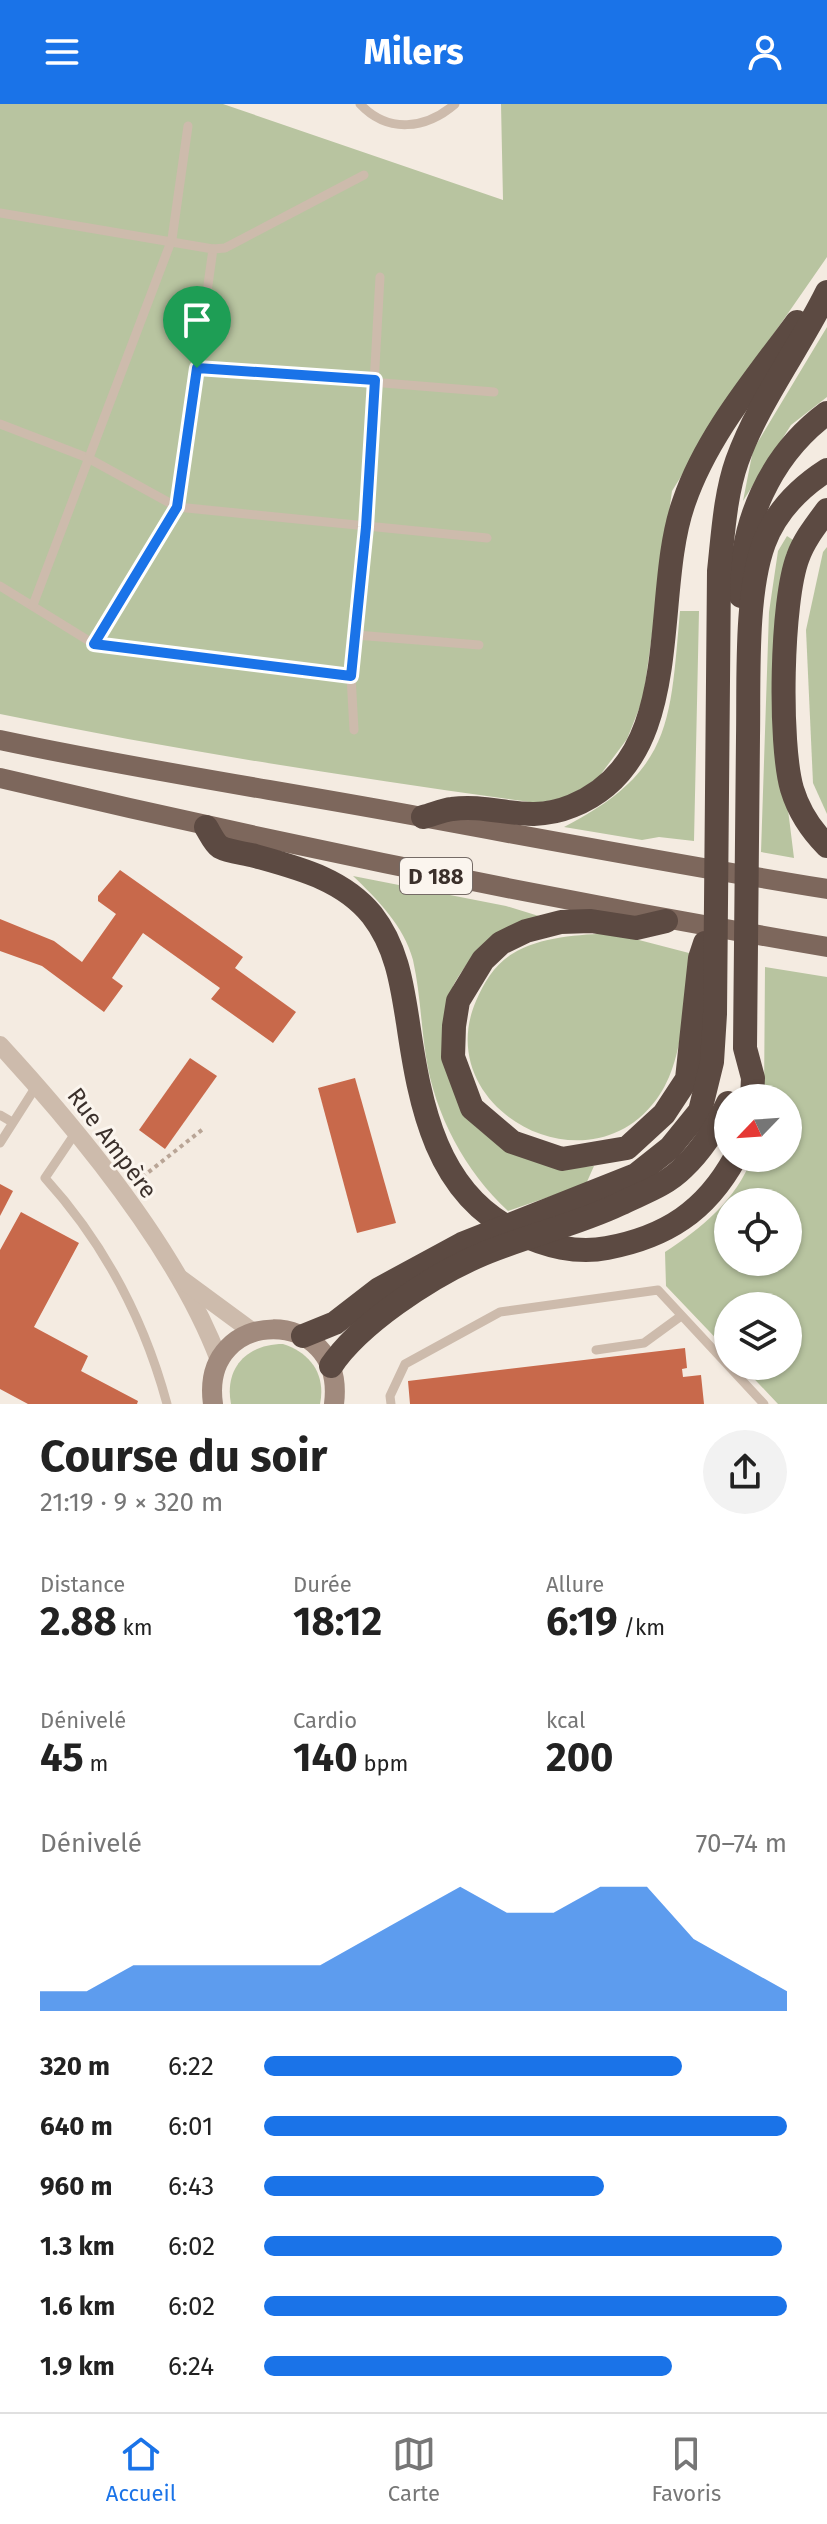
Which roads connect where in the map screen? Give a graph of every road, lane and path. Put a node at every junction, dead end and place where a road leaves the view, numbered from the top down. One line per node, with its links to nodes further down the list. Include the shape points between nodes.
1 (360, 104): 2 (lane, via 376,118 410,126 427,123)
2 (455, 104)
3 (188, 126): 6 (lane)
4 (364, 175): 7 (lane, via 225,248)
5 (0, 213): 6 (lane)
6 (172, 239): 7 (lane); 15 (lane)
7 (213, 249): 10 (lane)
8 (380, 277): 11 (lane)
9 (827, 292): 31 (highway, via 798,320 726,421 683,503 657,690 636,750 619,772 574,806 548,814 454,809); 35 (highway, via 749,431 735,465 723,528)
10 (197, 368): 11 (lane); 17 (lane)
11 (375, 380): 12 (lane); 19 (lane)
12 (494, 392)
13 (827, 413): 27 (highway, via 793,443 756,501 744,539 742,663)
14 (0, 424): 15 (lane)
15 (88, 458): 17 (lane); 22 (lane)
16 (827, 470): 27 (highway, via 783,507 764,543)
17 (177, 507): 19 (lane); 24 (lane)
18 (827, 510): 33 (highway, via 798,557 790,590 784,699 792,790 809,828)
19 (366, 527): 20 (lane); 23 (lane)
20 (487, 538)
21 (0, 586): 22 (lane)
22 (33, 605): 24 (lane)
23 (356, 635): 25 (lane); 26 (lane)
24 (94, 644): 26 (lane)
25 (479, 645)
26 (351, 676): 28 (lane)
27 (749, 681): 39 (highway)
28 (354, 730)
29 (0, 740): 31 (main road, D 188)
30 (0, 778): 32 (main road, D 188)
31 (423, 817): 34 (main road, D 188)
32 (206, 827): 36 (main road, D 188); 49 (highway, via 219,846 339,885 372,916 395,957 431,1134 462,1190 509,1229 536,1242 600,1250 660,1234 688,1218)
33 (827, 846)
34 (827, 889)
35 (714, 914): 36 (highway, via 700,958 687,1079 678,1098 644,1135 616,1151 562,1159 512,1142 472,1108 453,1057 454,1026 458,1001 483,960 501,943 561,922 636,928); 54 (highway, via 712,1062 700,1111 670,1148 636,1175 462,1244 379,1289 335,1323)
36 (666, 921): 37 (main road, D 188)
37 (827, 947)
38 (0, 1045): 42 (street, Rue Ampère)
39 (745, 1048): 40 (highway); 41 (highway)
40 (734, 1084)
41 (753, 1084)
42 (37, 1085): 44 (lane); 47 (street, Rue Ampère)
43 (0, 1115): 44 (lane)
44 (12, 1122): 48 (lane)
45 (714, 1125): 57 (highway, via 699,1150 664,1183 598,1214 476,1257 383,1315)
46 (203, 1129): 50 (path)
47 (76, 1132): 51 (street, Rue Ampère); 58 (lane, via 45,1178 115,1270 151,1346)
48 (0, 1143)
49 (725, 1172)
50 (136, 1182)
51 (179, 1277): 53 (street, Rue Ampère); 56 (street, Rue Ampère)
52 (681, 1316): 55 (lane, via 644,1343); 61 (lane, via 658,1290 500,1312 405,1364); 62 (lane)
53 (253, 1332): 54 (street, via 278,1328); 56 (street, via 233,1343)
54 (303, 1336): 57 (street)
55 (596, 1350)
56 (219, 1360): 59 (street, via 211,1388)
57 (331, 1366): 60 (street)
58 (167, 1404)
59 (213, 1404)
60 (334, 1404)
61 (391, 1404)
62 (764, 1404)

